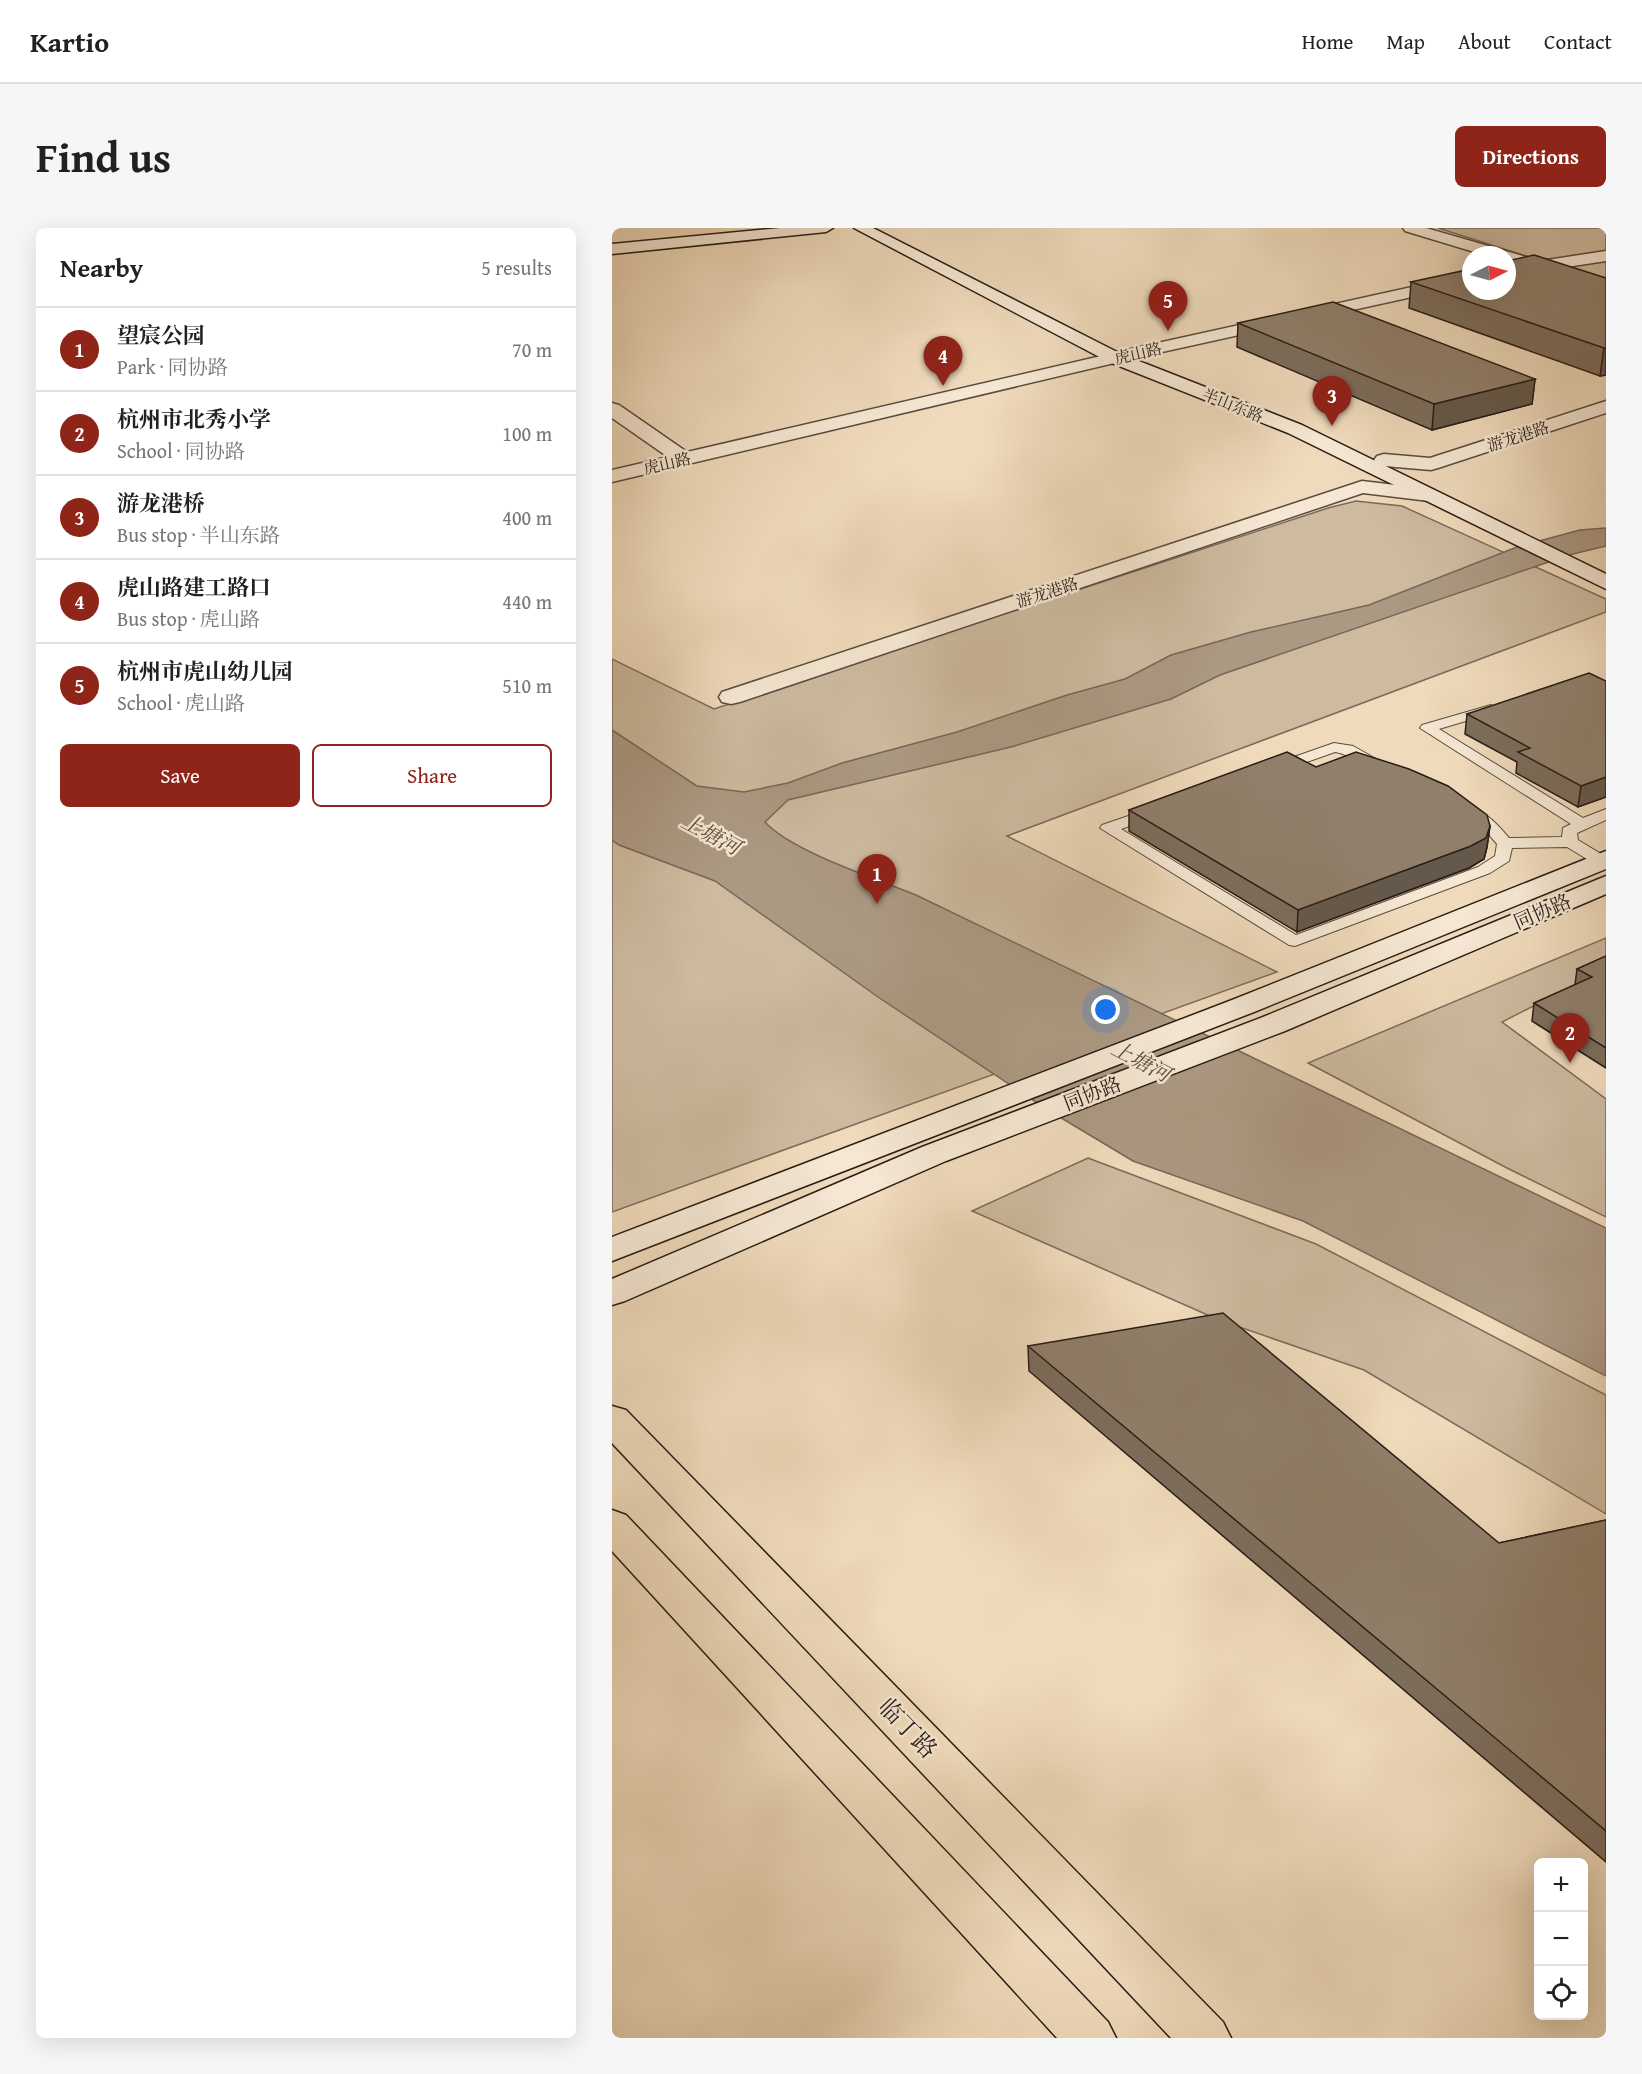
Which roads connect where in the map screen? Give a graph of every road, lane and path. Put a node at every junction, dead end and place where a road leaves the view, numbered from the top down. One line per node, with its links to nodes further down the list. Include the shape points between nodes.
1 (738, 228): 6 (main road)
2 (826, 228): 8 (main road)
3 (861, 228): 18 (main road, 半山东路)
4 (886, 228): 15 (main road)
5 (1410, 228): 7 (main road)
6 (612, 241)
7 (1470, 246)
8 (612, 249)
9 (1606, 256): 11 (main road)
10 (1516, 260): 11 (main road)
11 (1534, 265): 12 (main road); 14 (main road)
12 (1516, 269)
13 (1462, 281): 17 (main road, 虎山路)
14 (1606, 285)
15 (1093, 327)
16 (1113, 337): 17 (main road, 半山东路)
17 (1143, 351): 18 (main road, 虎山路); 22 (main road, 半山东路)
18 (1115, 358): 21 (main road, 虎山路); 22 (main road, 半山东路)
19 (1606, 407): 24 (main road, 游龙港路)
20 (612, 409): 21 (main road)
21 (684, 459): 23 (main road, 虎山路)
22 (1377, 463): 24 (main road, 游龙港路); 24 (main road, 半山东路); 25 (main road)
23 (612, 476)
24 (1429, 480): 25 (main road, 游龙港路); 26 (main road, 半山东路)
25 (1362, 487): 27 (main road, 游龙港路)
26 (1603, 576)
27 (731, 697)
28 (1507, 704): 34 (lane, via 1427,728)
29 (1389, 770): 30 (lane, via 1348,749 1334,747)
30 (1259, 774)
31 (1450, 800): 36 (lane, via 1490,826)
32 (1173, 805): 36 (lane, via 1108,828 1294,941 1484,870 1503,858)
33 (1606, 814): 34 (lane)
34 (1583, 825): 35 (lane, via 1569,831)
35 (1570, 842): 36 (lane); 37 (lane)
36 (1505, 843)
37 (1604, 868): 38 (main road, 同协路, via 1243,1006); 38 (main road, 同协路, via 1274,1024)
38 (924, 1144): 39 (main road, 同协路); 40 (main road, 同协路)
39 (612, 1250)
40 (612, 1293)
41 (612, 1419): 44 (main road, 临丁路)
42 (612, 1525): 43 (main road)
43 (1090, 2038)
44 (1205, 2038)

